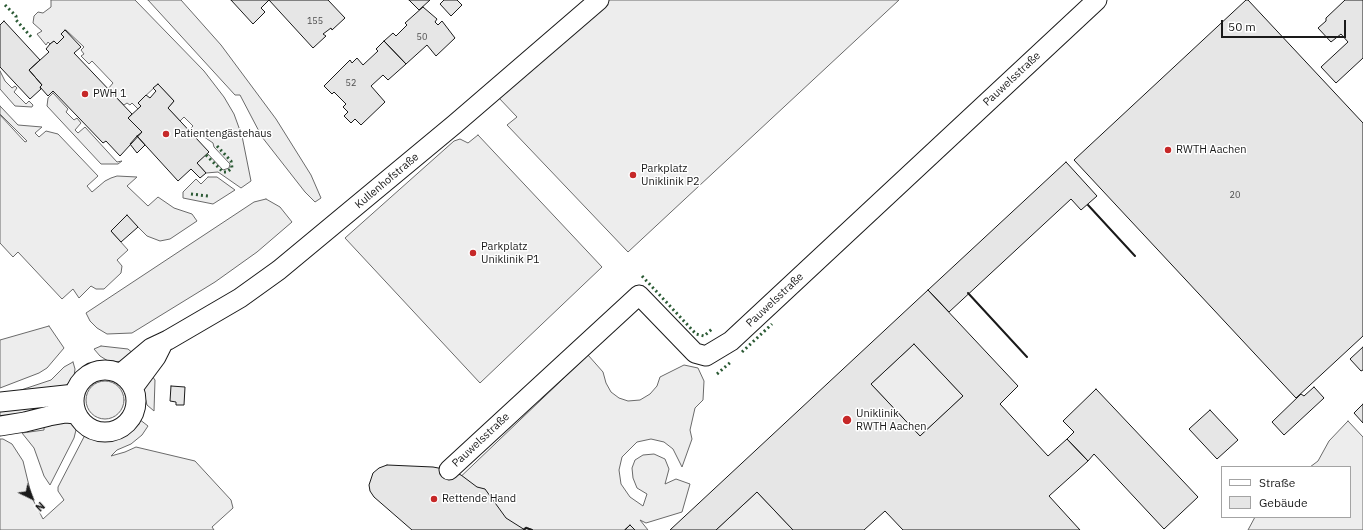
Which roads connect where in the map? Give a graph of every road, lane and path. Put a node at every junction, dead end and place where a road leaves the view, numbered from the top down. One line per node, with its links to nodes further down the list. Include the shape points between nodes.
1 (599, 0): 3 (street, Kullenhofstraße, via 460,120 284,266 240,298)
2 (1097, 0): 10 (street, Pauwelsstraße, via 731,341 706,356 695,353 639,294)
3 (162, 344): 4 (street, Kullenhofstraße, via 151,348); 5 (street, Kullenhofstraße)
4 (120, 374): 5 (street); 6 (street, via 110,370 93,373 79,384)
5 (133, 388): 8 (street, via 136,402 134,412 121,428 111,432 90,429)
6 (75, 394): 7 (street); 8 (street)
7 (0, 402)
8 (76, 414): 9 (street, via 66,413)
9 (0, 426)
10 (449, 470)

